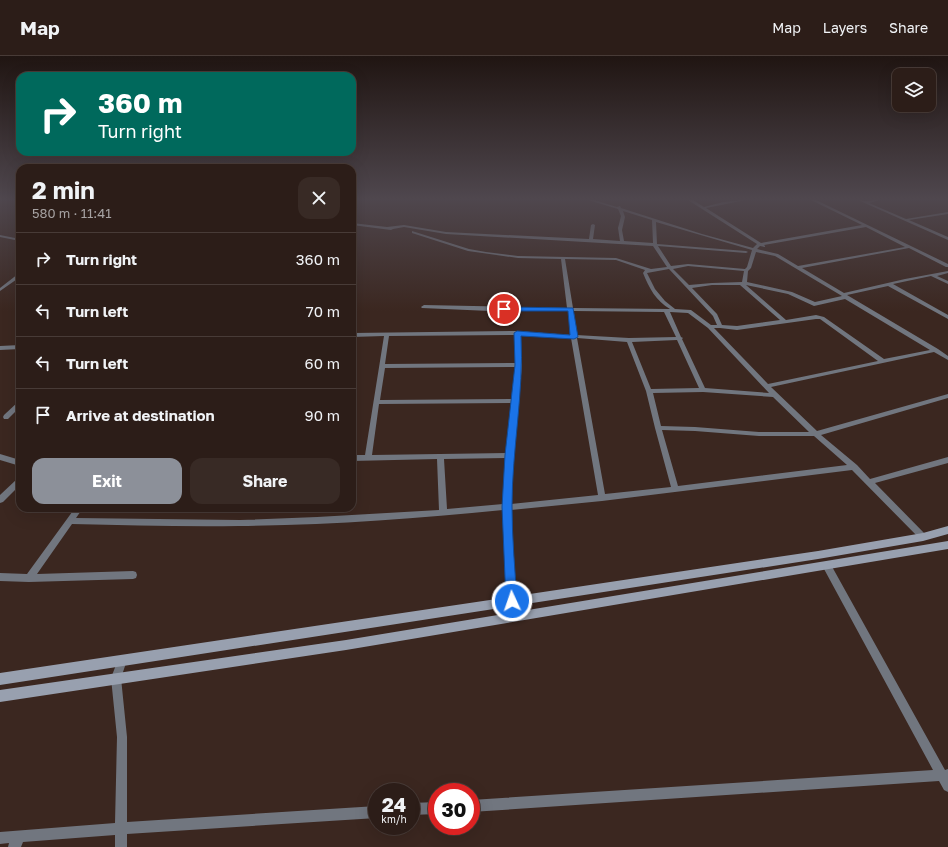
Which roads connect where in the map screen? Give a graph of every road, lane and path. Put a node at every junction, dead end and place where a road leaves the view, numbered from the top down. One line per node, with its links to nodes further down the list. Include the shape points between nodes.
1 (5, 237): 11 (street)
2 (430, 237): 19 (street, via 480,252 518,257)
3 (517, 237): 12 (street)
4 (592, 237): 12 (street)
5 (621, 237): 13 (street)
6 (655, 237): 15 (street)
7 (709, 237): 17 (street)
8 (749, 237): 14 (street)
9 (802, 237): 14 (street)
10 (888, 237): 16 (street)
11 (16, 239)
12 (591, 241): 13 (street)
13 (622, 242): 15 (street)
14 (760, 244): 17 (street); 18 (street)
15 (655, 245): 17 (street); 21 (street)
16 (909, 247): 20 (street); 22 (street)
17 (754, 251): 18 (street); 24 (street)
18 (776, 255): 22 (street)
19 (563, 258): 23 (street, via 616,260); 36 (street)
20 (948, 266)
21 (669, 267): 23 (street); 24 (street, via 700,265); 31 (street)
22 (797, 268): 33 (street)
23 (650, 270): 34 (street, via 645,273)
24 (746, 270): 29 (street)
25 (948, 272): 26 (street)
26 (932, 275): 28 (street); 30 (street)
27 (16, 278): 32 (street)
28 (948, 283)
29 (743, 284): 31 (street); 33 (street, via 790,292 814,304); 40 (street)
30 (889, 284): 33 (street); 39 (street)
31 (688, 287): 41 (street, via 715,315)
32 (0, 290)
33 (844, 296): 51 (street)
34 (662, 304): 37 (street); 38 (street)
35 (424, 307): 36 (street)
36 (571, 309): 37 (street); 46 (street)
37 (664, 310): 38 (street); 47 (street)
38 (674, 310): 42 (street, via 689,311)
39 (948, 317)
40 (784, 321): 41 (street, via 737,328); 53 (street, via 816,317 826,319)
41 (720, 326): 42 (street)
42 (710, 327): 56 (street)
43 (517, 333): 44 (street); 46 (street); 54 (street)
44 (387, 334): 45 (street); 55 (street)
45 (356, 335)
46 (574, 337): 48 (street); 78 (street)
47 (680, 338): 48 (street); 57 (street)
48 (629, 340): 58 (street)
49 (16, 347): 50 (street)
50 (0, 348)
51 (936, 350): 52 (street); 53 (street)
52 (948, 358)
53 (882, 362): 56 (street)
54 (519, 365): 55 (street); 61 (street)
55 (382, 366): 62 (street)
56 (768, 386): 59 (street)
57 (703, 390): 58 (street); 59 (street)
58 (649, 391): 65 (street)
59 (776, 395): 66 (street)
60 (948, 396): 66 (street)
61 (515, 401): 62 (street); 67 (street)
62 (376, 402): 69 (street)
63 (16, 406): 64 (street)
64 (6, 417)
65 (658, 428): 66 (street, via 759,434); 77 (street)
66 (816, 434): 74 (street)
67 (510, 455): 68 (street); 80 (street)
68 (440, 456): 69 (street); 82 (street)
69 (368, 457): 71 (street)
70 (0, 458): 73 (street)
71 (356, 458)
72 (948, 460): 75 (street)
73 (16, 462)
74 (854, 467): 75 (street); 77 (street)
75 (869, 482): 85 (street)
76 (16, 485): 79 (street)
77 (675, 488): 78 (street)
78 (602, 498): 80 (street)
79 (0, 500)
80 (507, 507): 82 (street); 93 (street)
81 (76, 512): 83 (street)
82 (443, 512): 83 (street, via 239,523)
83 (70, 521): 92 (street)
84 (948, 530): 85 (main road)
85 (923, 537): 87 (main road)
86 (948, 544): 88 (main road)
87 (835, 552): 88 (main road); 93 (main road)
88 (845, 563): 89 (main road)
89 (827, 566): 95 (main road, via 346,645); 98 (street)
90 (133, 575): 92 (street)
91 (0, 577): 92 (street)
92 (29, 578)
93 (512, 601): 94 (main road)
94 (122, 660): 95 (street); 96 (main road)
95 (116, 678): 97 (main road); 102 (street, via 122,737)
96 (0, 679)
97 (0, 696)
98 (945, 776): 99 (street); 100 (street)
99 (948, 786)
100 (480, 805)
101 (368, 813): 102 (street)
102 (122, 828): 104 (street); 105 (street)
103 (0, 838): 104 (street)
104 (17, 842)
105 (121, 847)

